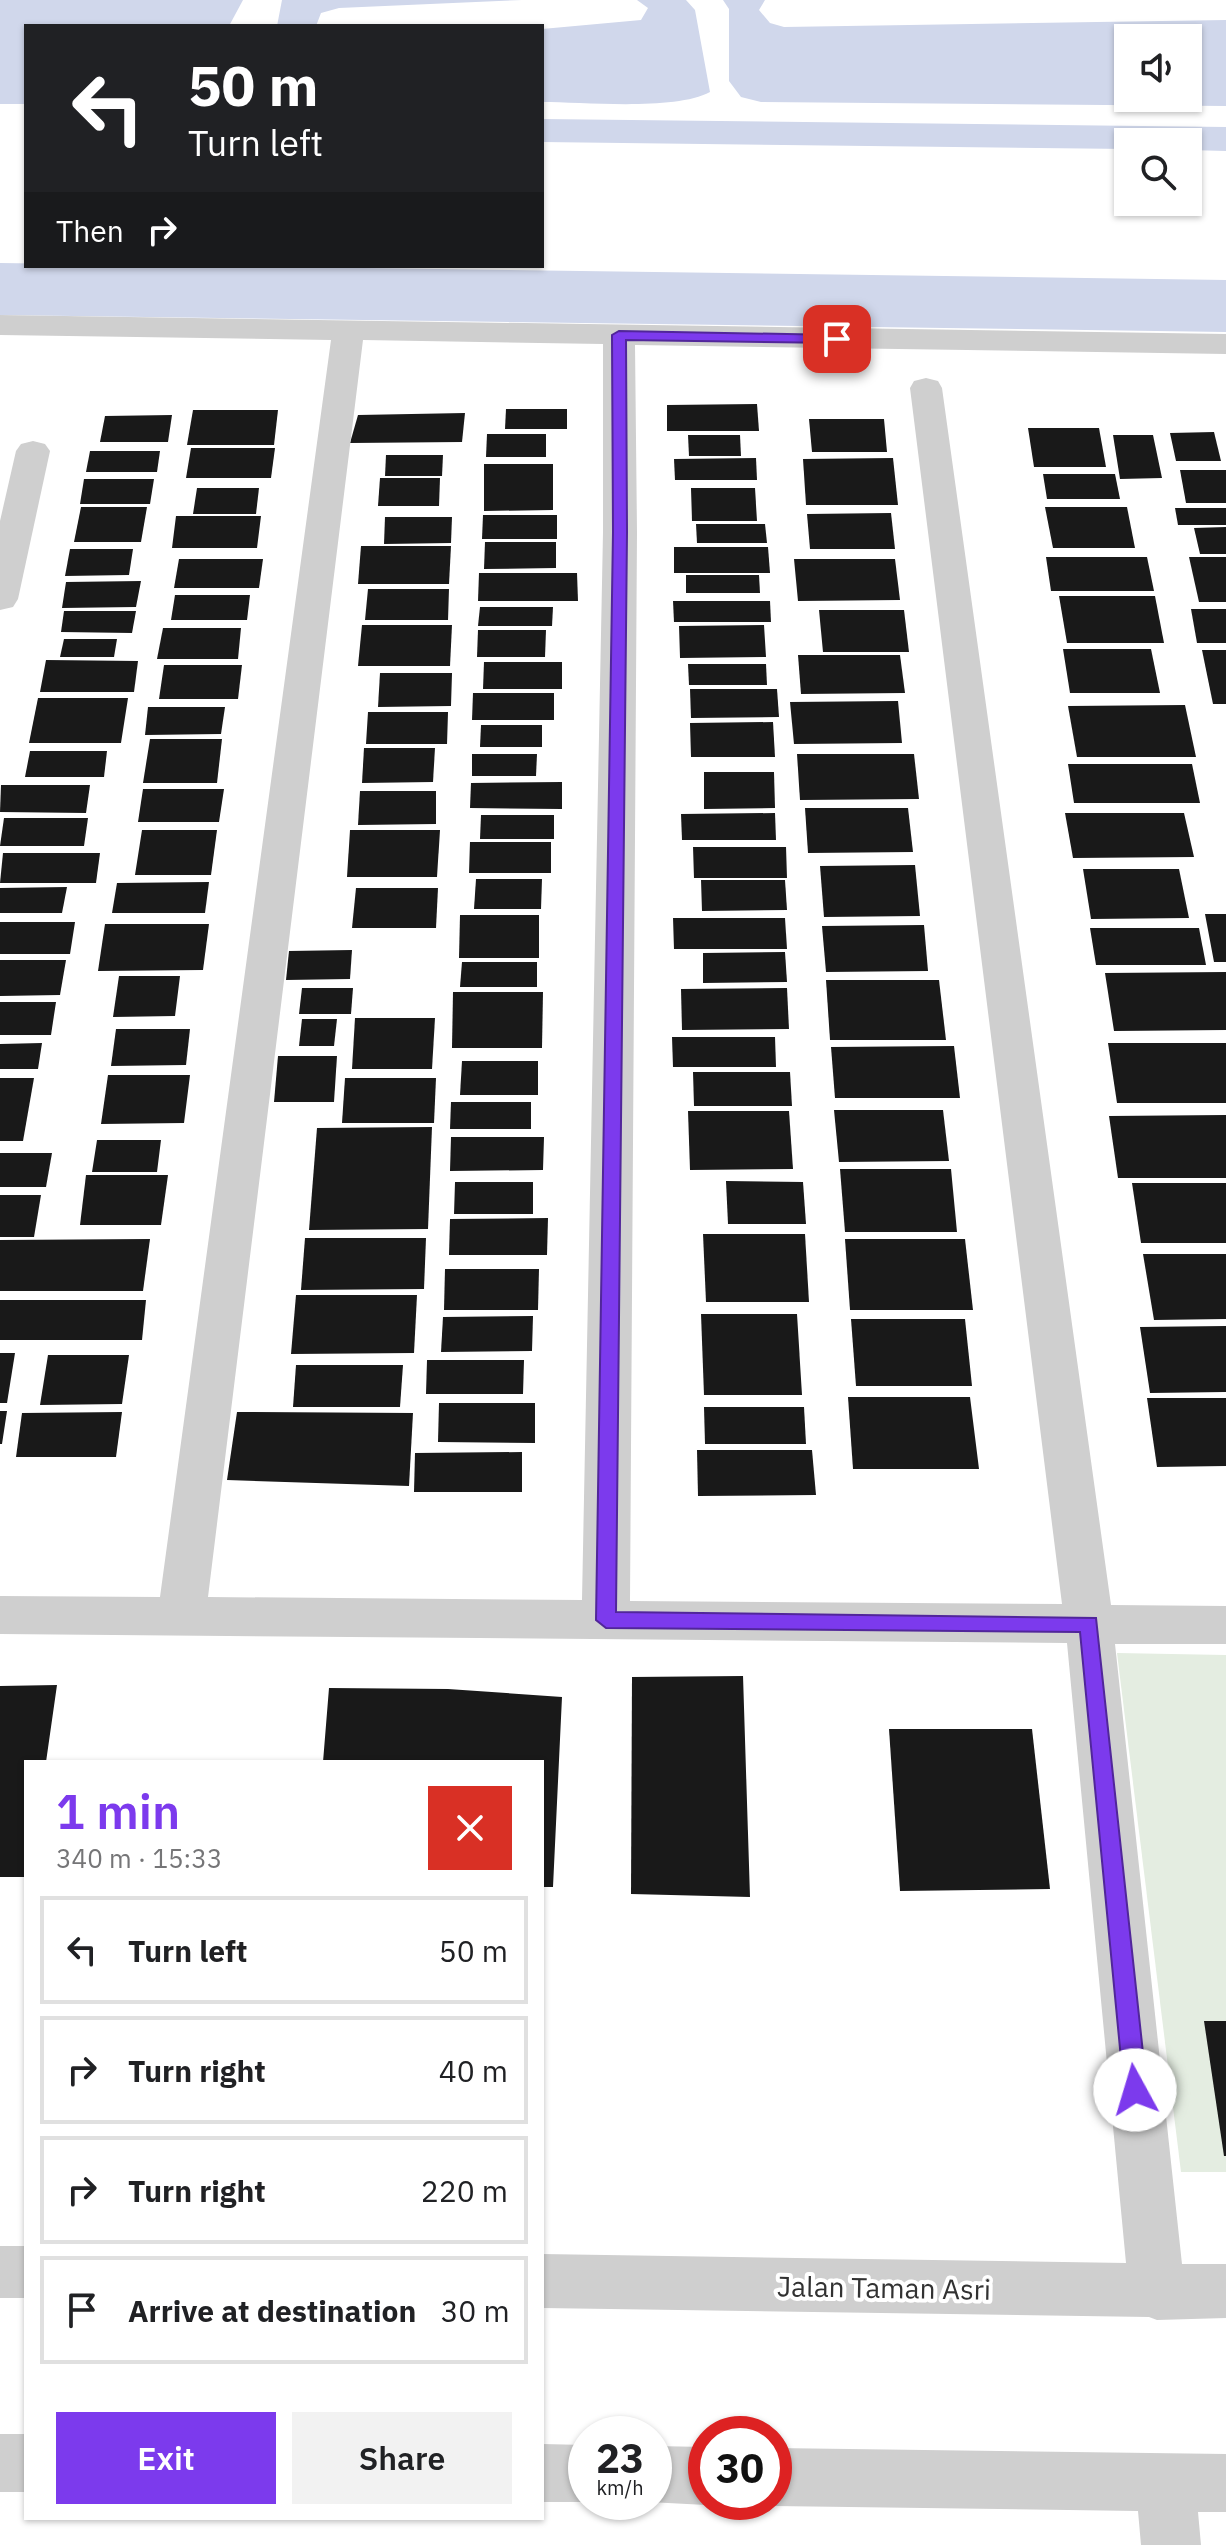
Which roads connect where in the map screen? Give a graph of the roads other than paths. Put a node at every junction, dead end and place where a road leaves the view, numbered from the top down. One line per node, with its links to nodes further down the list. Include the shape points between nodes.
1 (0, 325): 2 (street)
2 (348, 331): 3 (street); 9 (street)
3 (619, 335): 4 (street); 10 (street)
4 (1226, 344)
5 (926, 388): 11 (street)
6 (33, 451): 7 (street)
7 (0, 599)
8 (0, 1615): 9 (street)
9 (182, 1616): 10 (street)
10 (606, 1620): 11 (street)
11 (1089, 1624): 12 (street); 17 (street)
12 (1226, 1625)
13 (0, 2272): 14 (street)
14 (24, 2272)
15 (544, 2281): 17 (street, Jalan Taman Asri)
16 (1226, 2291): 17 (street, Jalan Taman Asri)
17 (1157, 2293)
18 (0, 2463): 19 (street)
19 (24, 2463)
20 (544, 2473): 21 (street)
21 (568, 2474)
22 (792, 2477): 24 (street)
23 (1226, 2483): 24 (street)
24 (1166, 2484): 25 (street)
25 (1171, 2545)

